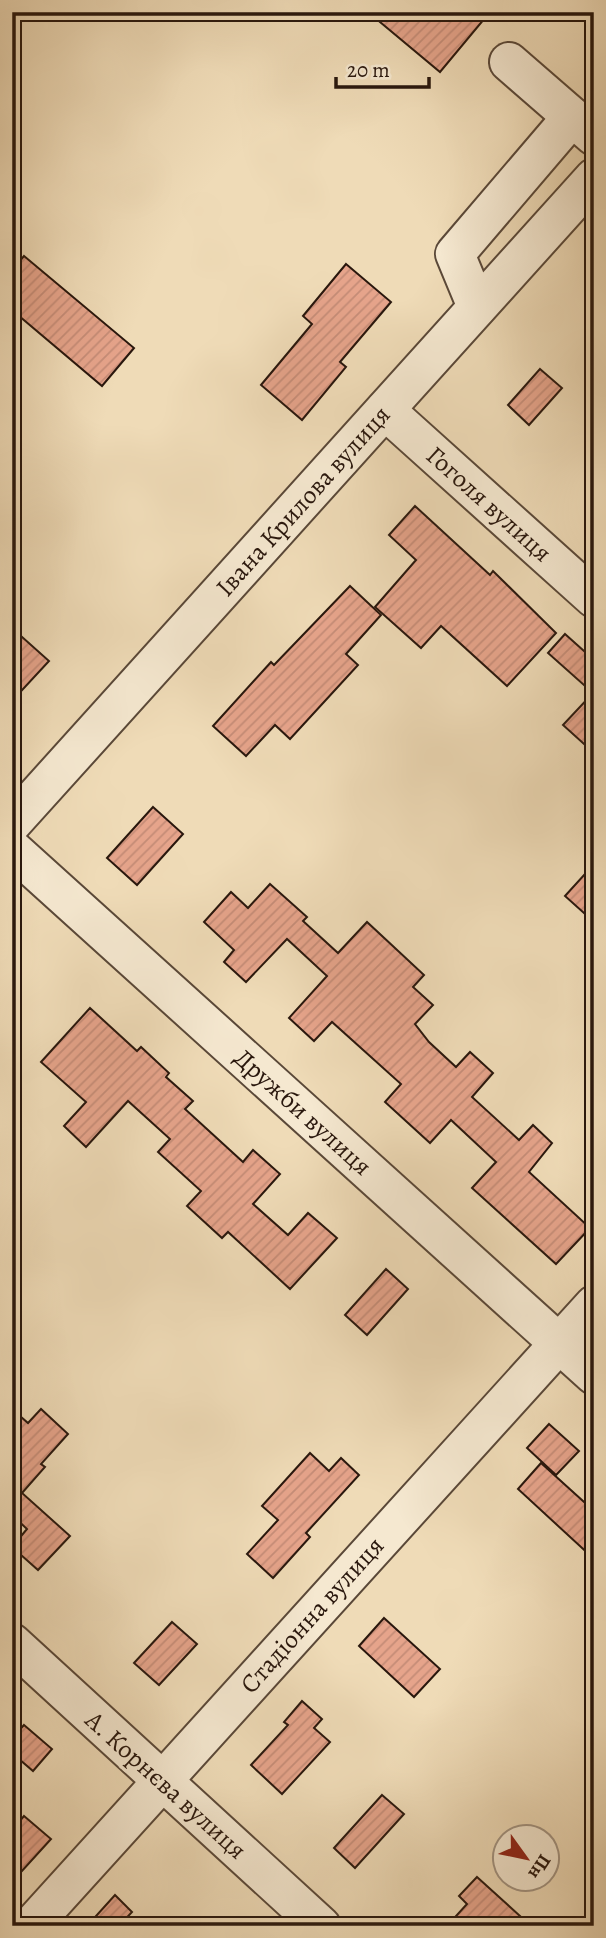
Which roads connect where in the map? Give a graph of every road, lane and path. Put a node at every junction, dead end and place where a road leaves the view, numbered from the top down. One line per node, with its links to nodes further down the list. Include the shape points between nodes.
1 (509, 62): 2 (street)
2 (583, 126): 4 (street, via 455,254)
3 (594, 178): 4 (street, Івана Крилова вулиця)
4 (477, 307): 5 (street, Івана Крилова вулиця)
5 (385, 410): 6 (street, Гоголя вулиця); 7 (street, Івана Крилова вулиця)
6 (594, 598)
7 (12, 823)
8 (12, 849): 10 (street, Дружби вулиця)
9 (594, 1305): 10 (street, Стадіонна вулиця)
10 (559, 1343): 11 (street, Дружби вулиця); 13 (street, Стадіонна вулиця)
11 (594, 1375)
12 (12, 1643): 13 (street, А. Корнєва вулиця)
13 (160, 1781): 14 (street, Стадіонна вулиця); 15 (street, А. Корнєва вулиця)
14 (31, 1926)
15 (321, 1926)

